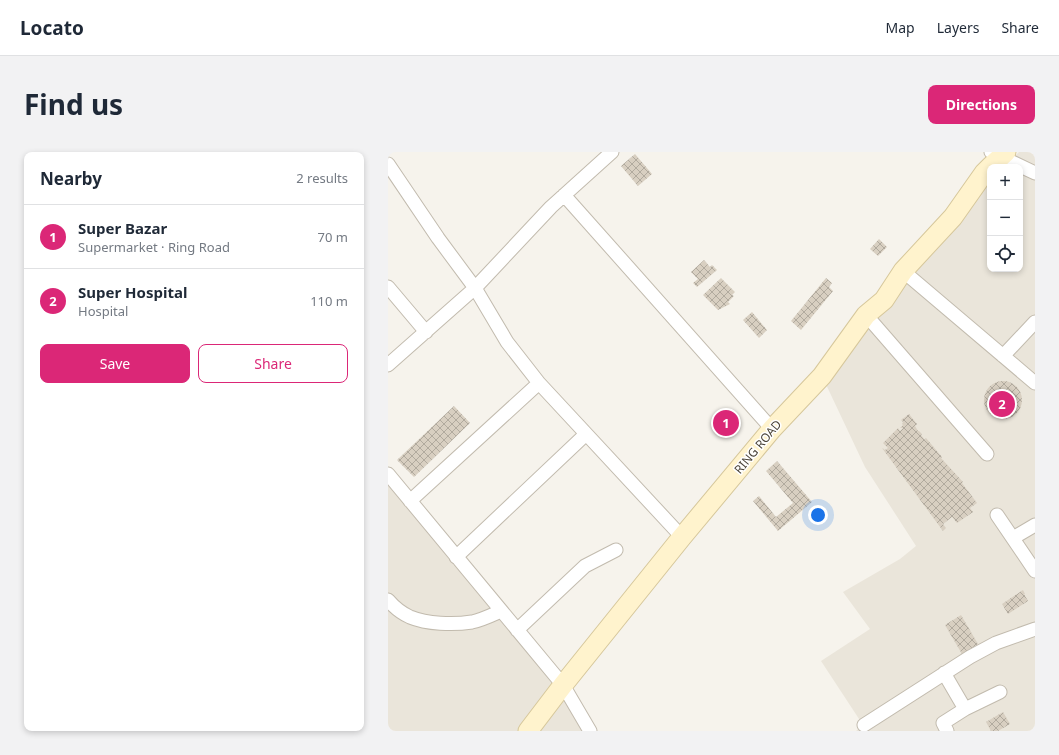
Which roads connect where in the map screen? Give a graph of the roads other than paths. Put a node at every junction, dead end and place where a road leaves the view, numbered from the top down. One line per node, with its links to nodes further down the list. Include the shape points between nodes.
1 (612, 152): 5 (street)
2 (996, 159): 4 (street); 6 (main road, RING ROAD, via 953,217)
3 (388, 164): 8 (street)
4 (1035, 173)
5 (564, 195): 8 (street); 16 (street)
6 (903, 272): 9 (main road, RING ROAD, via 884,300); 12 (street)
7 (388, 286): 11 (street)
8 (475, 288): 11 (street); 14 (street, via 507,342)
9 (866, 316): 16 (main road, RING ROAD, via 822,376); 18 (street)
10 (1035, 322): 12 (street)
11 (426, 332): 13 (street)
12 (1003, 356): 15 (street)
13 (388, 365)
14 (539, 383): 17 (street); 20 (street)
15 (1035, 383)
16 (772, 430): 23 (main road, RING ROAD)
17 (586, 434): 23 (street); 26 (street)
18 (987, 454)
19 (388, 474): 20 (street)
20 (410, 501): 26 (street)
21 (997, 515): 24 (street)
22 (1035, 525): 24 (street)
23 (682, 537): 33 (main road, RING ROAD)
24 (1013, 538): 27 (street)
25 (616, 550): 31 (street, via 585,566)
26 (456, 557): 29 (street)
27 (1035, 571)
28 (388, 600): 29 (street, via 410,617 442,623 472,622)
29 (501, 611): 31 (street)
30 (1035, 629): 32 (street, via 996,643)
31 (517, 630): 33 (street)
32 (944, 673): 35 (street); 36 (street)
33 (563, 685): 37 (main road, RING ROAD); 38 (street)
34 (1000, 692): 35 (street)
35 (965, 710): 39 (street, via 943,723)
36 (864, 725)
37 (528, 731)
38 (590, 731)
39 (947, 731)

